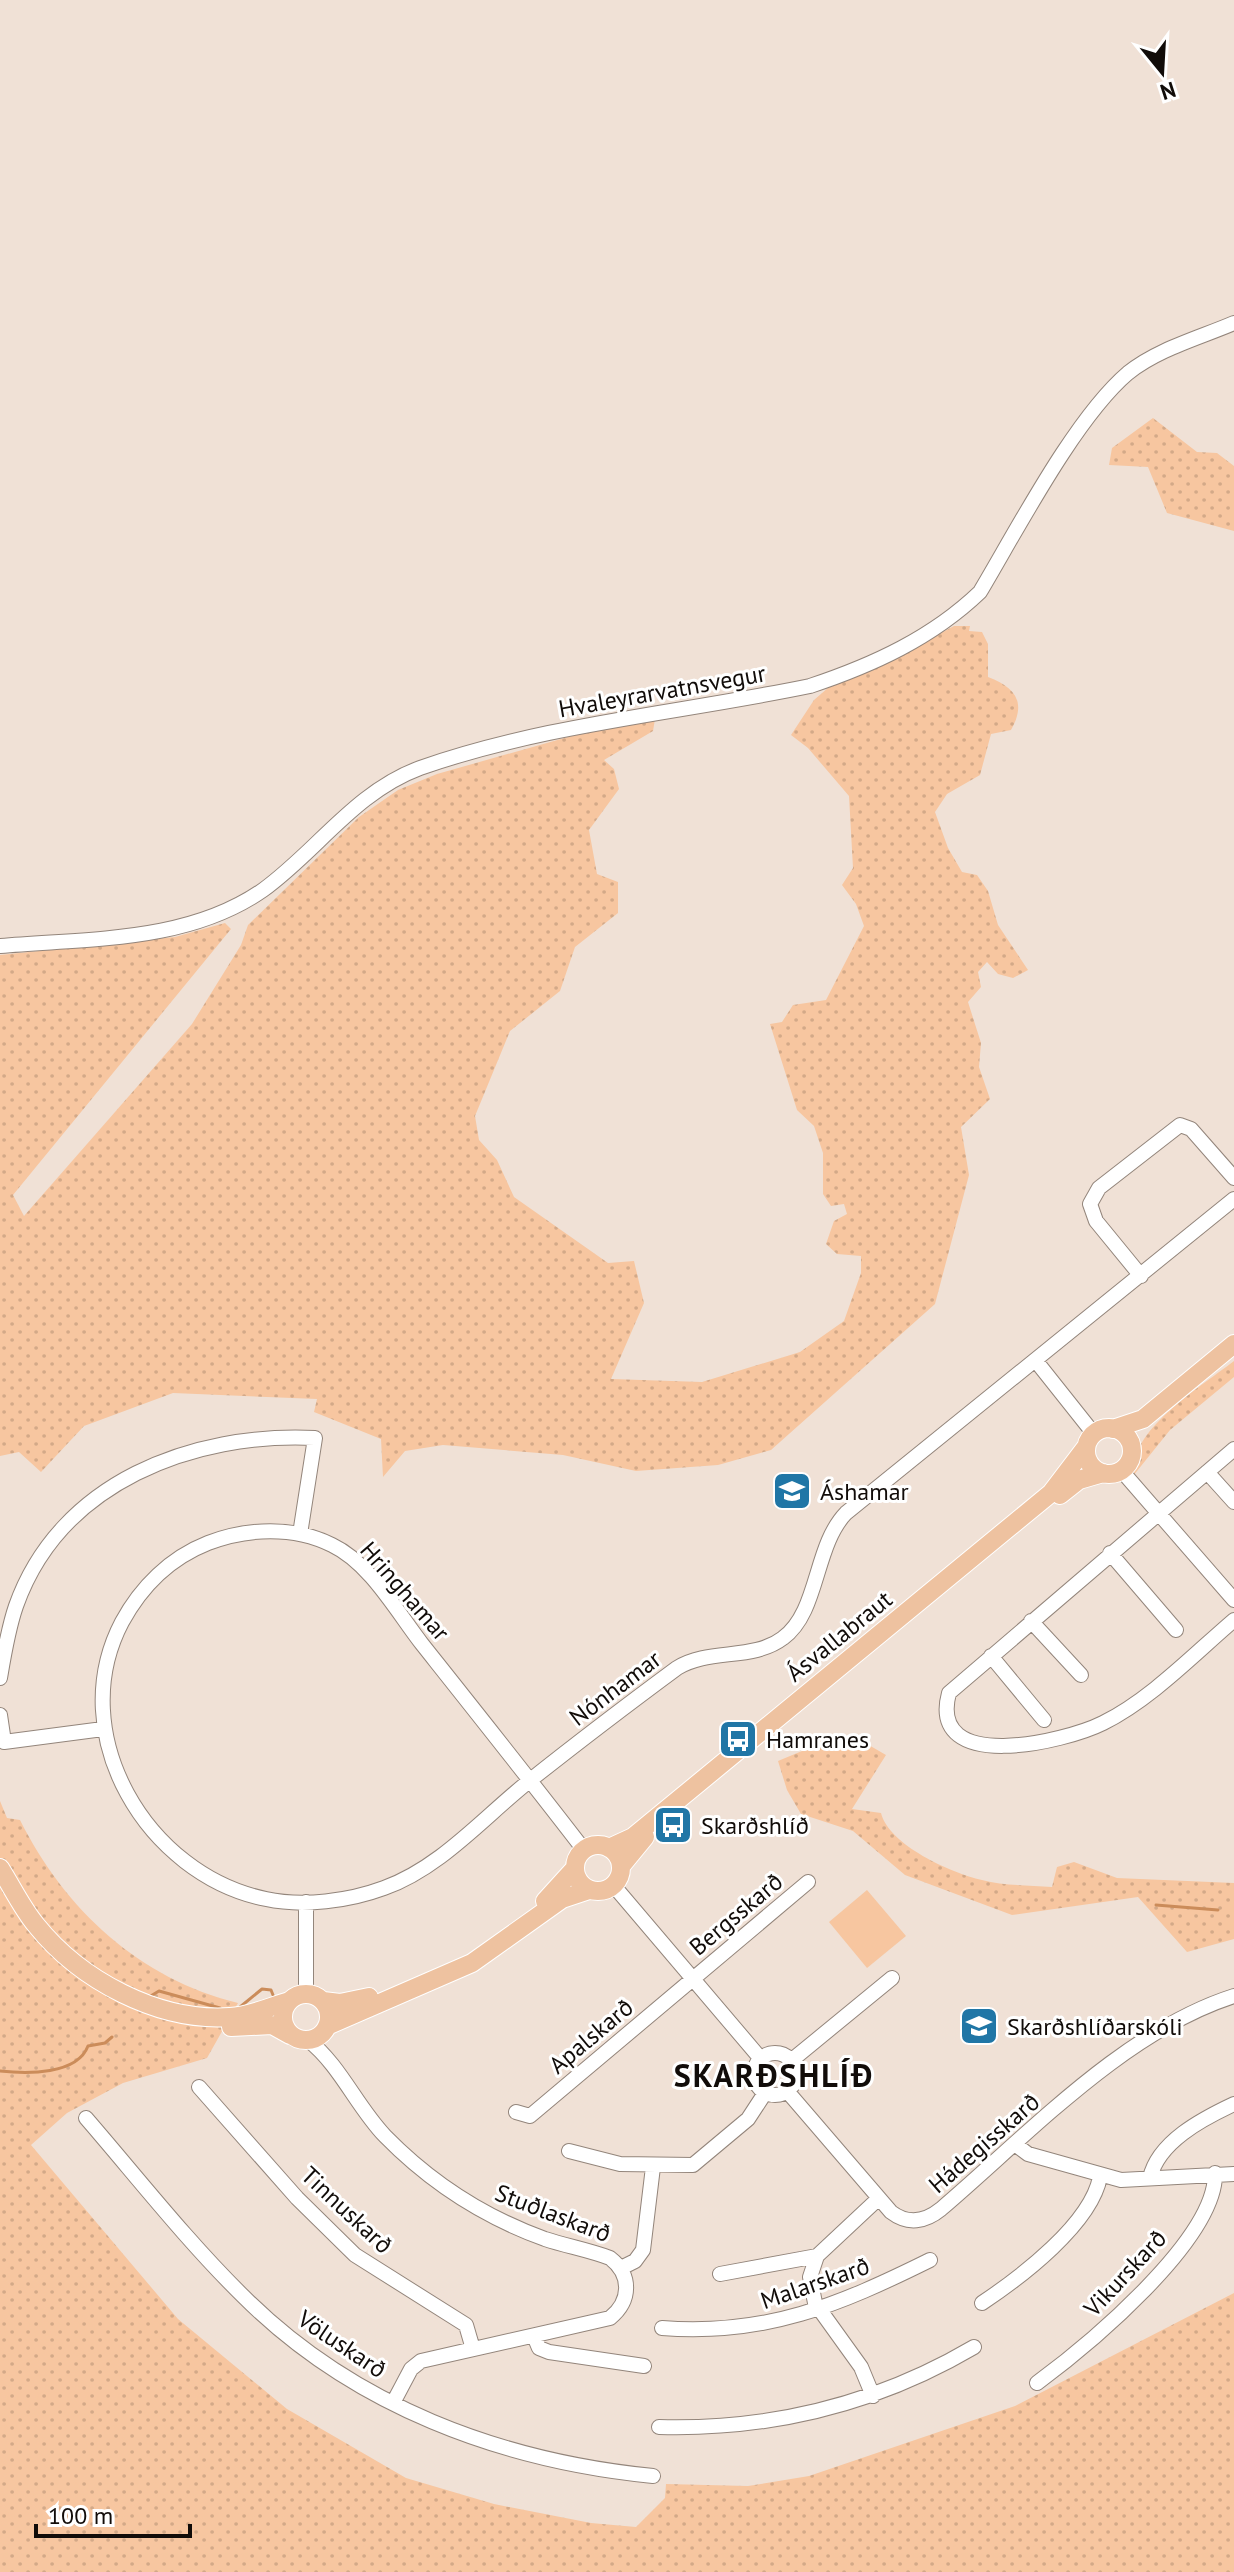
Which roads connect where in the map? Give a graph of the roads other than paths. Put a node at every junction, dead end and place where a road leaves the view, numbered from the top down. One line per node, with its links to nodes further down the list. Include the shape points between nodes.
1 (1234, 323): 2 (street, Hvaleyrarvatnsvegur, via 1163,352 1120,381 1082,429 980,592 917,640 810,686 564,729 417,769 355,806 266,888 194,924)
2 (0, 946)
3 (1234, 1178): 5 (street, via 1191,1129 1180,1125 1099,1188 1090,1204 1096,1221)
4 (1234, 1199): 5 (street)
5 (1141, 1276): 8 (street)
6 (1234, 1344): 9 (main road, via 1143,1419)
7 (1234, 1356): 12 (main road, via 1158,1418)
8 (1036, 1361): 10 (street); 29 (street, Nónhamar, via 846,1513 832,1529 796,1627 774,1644 682,1665)
9 (1113, 1429): 10 (main road); 12 (main road, via 1127,1438)
10 (1090, 1440): 13 (main road, via 1088,1461); 30 (main road, Ásvallabraut, via 1051,1493 633,1837)
11 (1234, 1449): 14 (street)
12 (1131, 1450): 13 (main road, via 1129,1461)
13 (1112, 1471): 16 (street); 32 (main road, Ásvallabraut, via 1072,1485 660,1823)
14 (1207, 1472): 15 (street); 16 (street)
15 (1234, 1502)
16 (1158, 1512): 18 (street); 19 (street)
17 (300, 1534): 25 (street, via 315,1438 275,1436 209,1444 137,1472 73,1518 31,1574 16,1606); 28 (street, Hringhamar, via 227,1536 191,1550 156,1575 131,1605 110,1645); 29 (street, Hringhamar, via 339,1549 372,1580)
18 (1110, 1553): 21 (street); 22 (street)
19 (1234, 1600)
20 (1234, 1620): 23 (street, via 1093,1727 1053,1738 989,1746 967,1743 949,1724 949,1693)
21 (1031, 1621): 23 (street); 24 (street)
22 (1176, 1630)
23 (991, 1656): 27 (street)
24 (1081, 1675)
25 (0, 1678)
26 (0, 1715): 28 (street, via 4,1742)
27 (1044, 1720)
28 (103, 1729): 39 (street, Hringhamar, via 127,1792 172,1852 240,1892)
29 (530, 1780): 31 (street, Hringhamar); 39 (street, Hringhamar, via 416,1874 359,1895)
30 (609, 1848): 31 (main road, via 596,1845); 32 (main road)
31 (584, 1850): 34 (main road)
32 (622, 1865): 36 (main road)
33 (0, 1868): 43 (main road, via 49,1940 91,1975 137,1999 205,2017 231,2017)
34 (575, 1868): 38 (main road); 43 (main road, via 533,1912 446,1967 360,2000)
35 (808, 1882): 41 (street, Bergsskarð)
36 (614, 1886): 38 (main road, via 602,1892); 41 (street)
37 (0, 1889): 44 (main road, via 43,1949 101,1993 135,2009 211,2027 272,2025)
38 (589, 1890): 44 (main road, via 562,1899 472,1963)
39 (306, 1902): 43 (street)
40 (892, 1978): 46 (street)
41 (692, 1979): 45 (street); 51 (street, Apalskarð, via 530,2116)
42 (1234, 1996): 53 (street, Hádegisskarð, via 1140,2041)
43 (306, 1999): 44 (main road, via 329,2013); 44 (main road, via 283,2021)
44 (312, 2033): 63 (street, Stuðlaskarð, via 346,2088 385,2135 455,2195 521,2230 610,2258)
45 (761, 2059): 46 (street, via 780,2053); 49 (street, via 754,2077)
46 (792, 2060): 48 (street, via 796,2077)
47 (199, 2087): 70 (street, Tinnuskarð, via 327,2229 389,2278 462,2321)
48 (787, 2091): 49 (street); 60 (street, Hádegisskarð)
49 (765, 2093): 55 (street, via 748,2119 703,2161)
50 (1234, 2104): 59 (street, via 1165,2150 1154,2161)
51 (516, 2112)
52 (86, 2118): 74 (street, Völuskarð, via 244,2297 312,2354)
53 (1016, 2145): 58 (street, via 1028,2154); 60 (street, Hádegisskarð, via 928,2218 903,2219)
54 (569, 2151): 55 (street)
55 (653, 2167): 63 (street, via 643,2250)
56 (1215, 2173): 57 (street); 59 (street); 72 (street, Vikurskarð, via 1207,2209 1169,2261 1104,2330)
57 (1234, 2174)
58 (1100, 2177): 59 (street); 65 (street, via 1092,2204 1059,2240)
59 (1150, 2178)
60 (879, 2198): 61 (street)
61 (817, 2256): 64 (street); 66 (street, via 810,2284)
62 (930, 2260): 66 (street, Malarskarð)
63 (621, 2268): 68 (street, Stuðlaskarð, via 627,2290 615,2314 598,2323)
64 (720, 2274)
65 (982, 2303)
66 (819, 2310): 67 (street, Malarskarð, via 732,2329); 73 (street, via 861,2367)
67 (662, 2328)
68 (534, 2336): 70 (street, Stuðlaskarð); 71 (street, via 539,2348 549,2352)
69 (974, 2347): 73 (street)
70 (473, 2349): 74 (street, Stuðlaskarð, via 421,2361)
71 (644, 2366)
72 (1037, 2383)
73 (873, 2396): 75 (street, via 769,2421)
74 (393, 2403): 76 (street, Völuskarð, via 519,2453)
75 (659, 2427)
76 (653, 2476)

